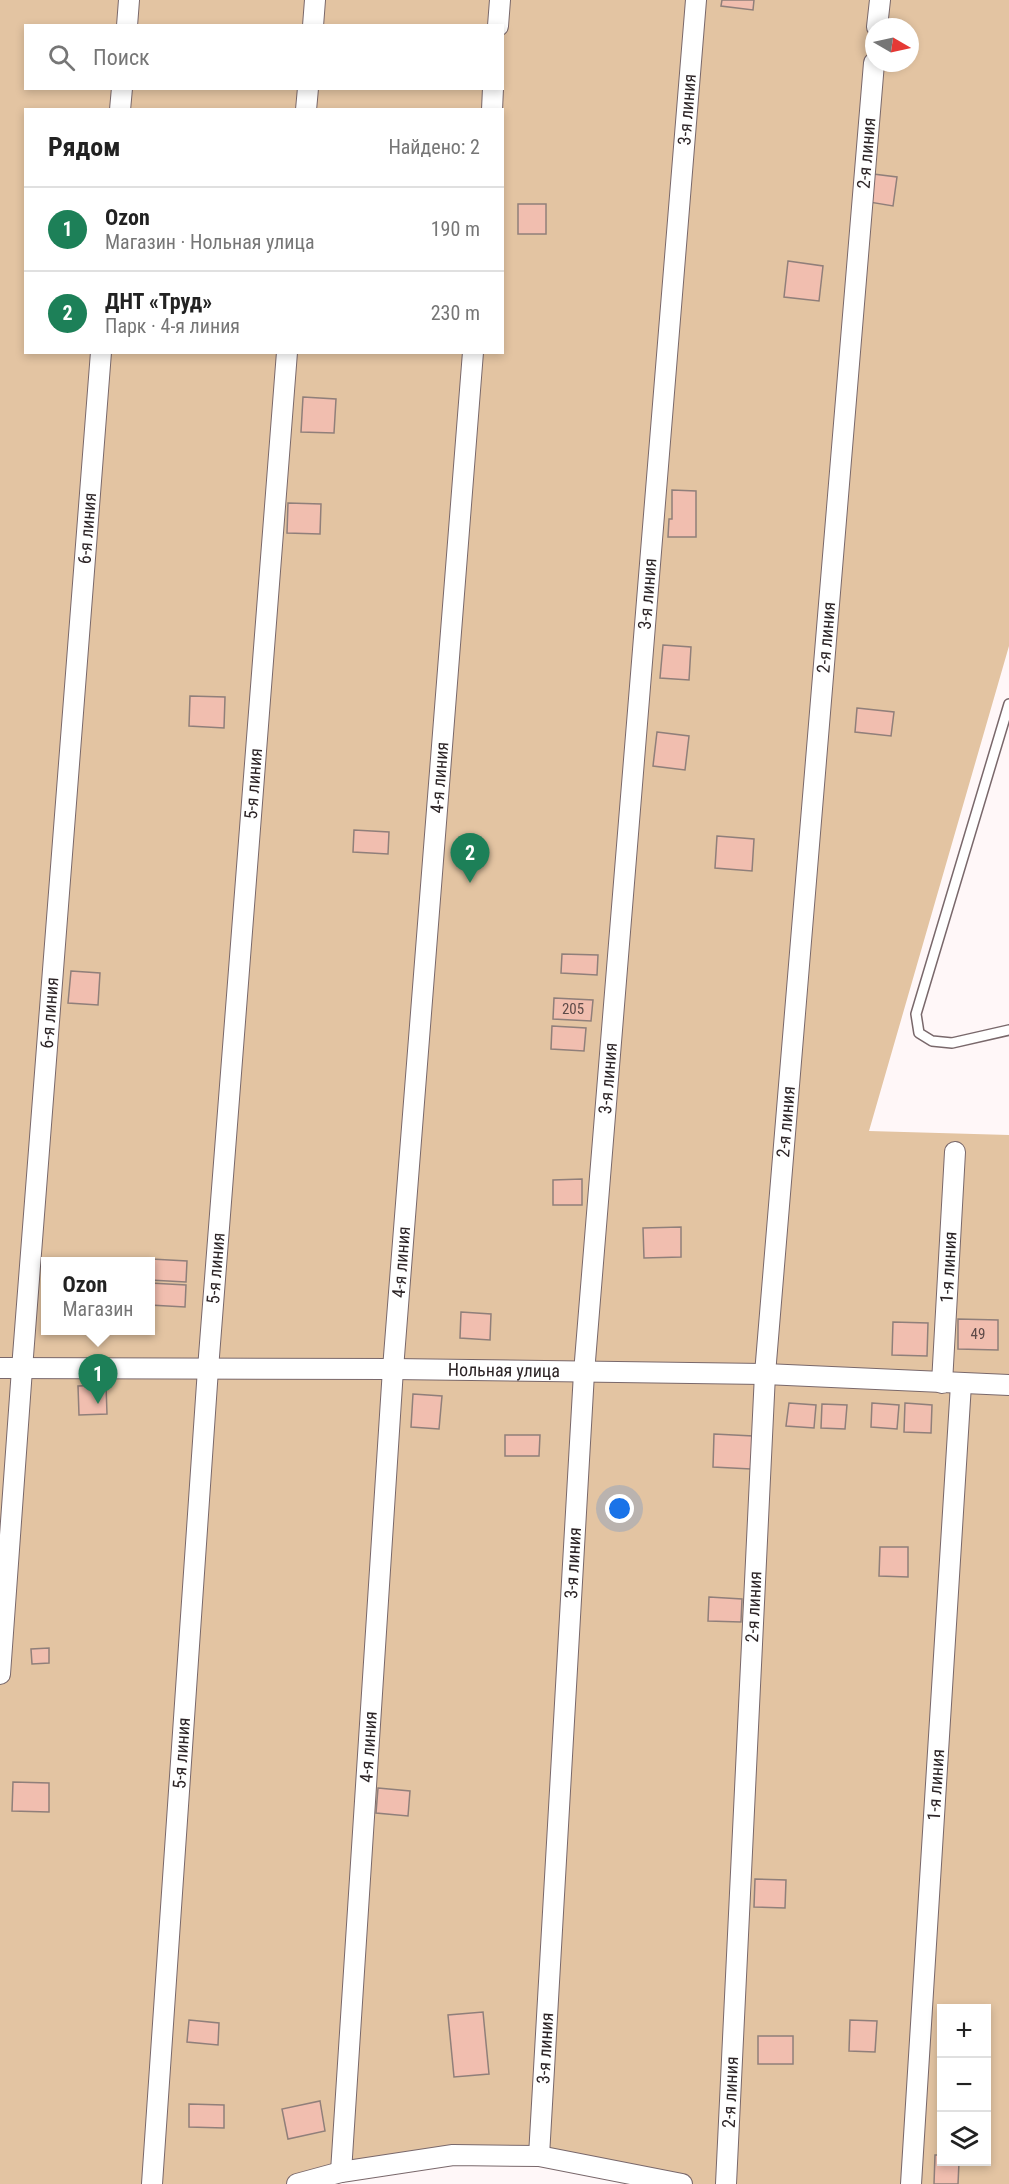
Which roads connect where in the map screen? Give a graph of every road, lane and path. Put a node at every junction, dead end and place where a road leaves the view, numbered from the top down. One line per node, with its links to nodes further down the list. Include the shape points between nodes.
1 (129, 0): 7 (street)
2 (315, 0): 8 (street)
3 (500, 0): 9 (street)
4 (696, 0): 27 (street, 3-я линия)
5 (879, 0): 6 (street)
6 (878, 18)
7 (127, 24)
8 (313, 24)
9 (498, 24)
10 (873, 72): 28 (street, 2-я линия)
11 (122, 90): 14 (street)
12 (308, 90): 15 (street)
13 (493, 90): 16 (street)
14 (120, 108)
15 (306, 108)
16 (492, 108)
17 (101, 354): 24 (street, 6-я линия)
18 (287, 354): 25 (street, 5-я линия)
19 (473, 354): 26 (street, 4-я линия)
20 (1009, 704): 21 (lane, via 916,1014 920,1033 932,1041 952,1043)
21 (1009, 1030)
22 (955, 1152): 29 (street, 1-я линия)
23 (0, 1368): 24 (street, Нольная улица)
24 (22, 1369): 25 (street, Нольная улица); 31 (street, 6-я линия)
25 (208, 1369): 26 (street, Нольная улица); 34 (street, 5-я линия)
26 (393, 1370): 27 (street, Нольная улица); 33 (street, 4-я линия)
27 (584, 1373): 28 (street, Нольная улица); 32 (street, 3-я линия)
28 (765, 1374): 29 (street, Нольная улица); 37 (street, 2-я линия)
29 (952, 1384): 30 (street, Нольная улица); 38 (street, 1-я линия)
30 (1009, 1385)
31 (0, 1674)
32 (538, 2156): 33 (street, via 453,2155); 36 (street)
33 (341, 2172): 35 (street)
34 (152, 2184)
35 (297, 2184)
36 (682, 2184)
37 (726, 2184)
38 (911, 2184)

